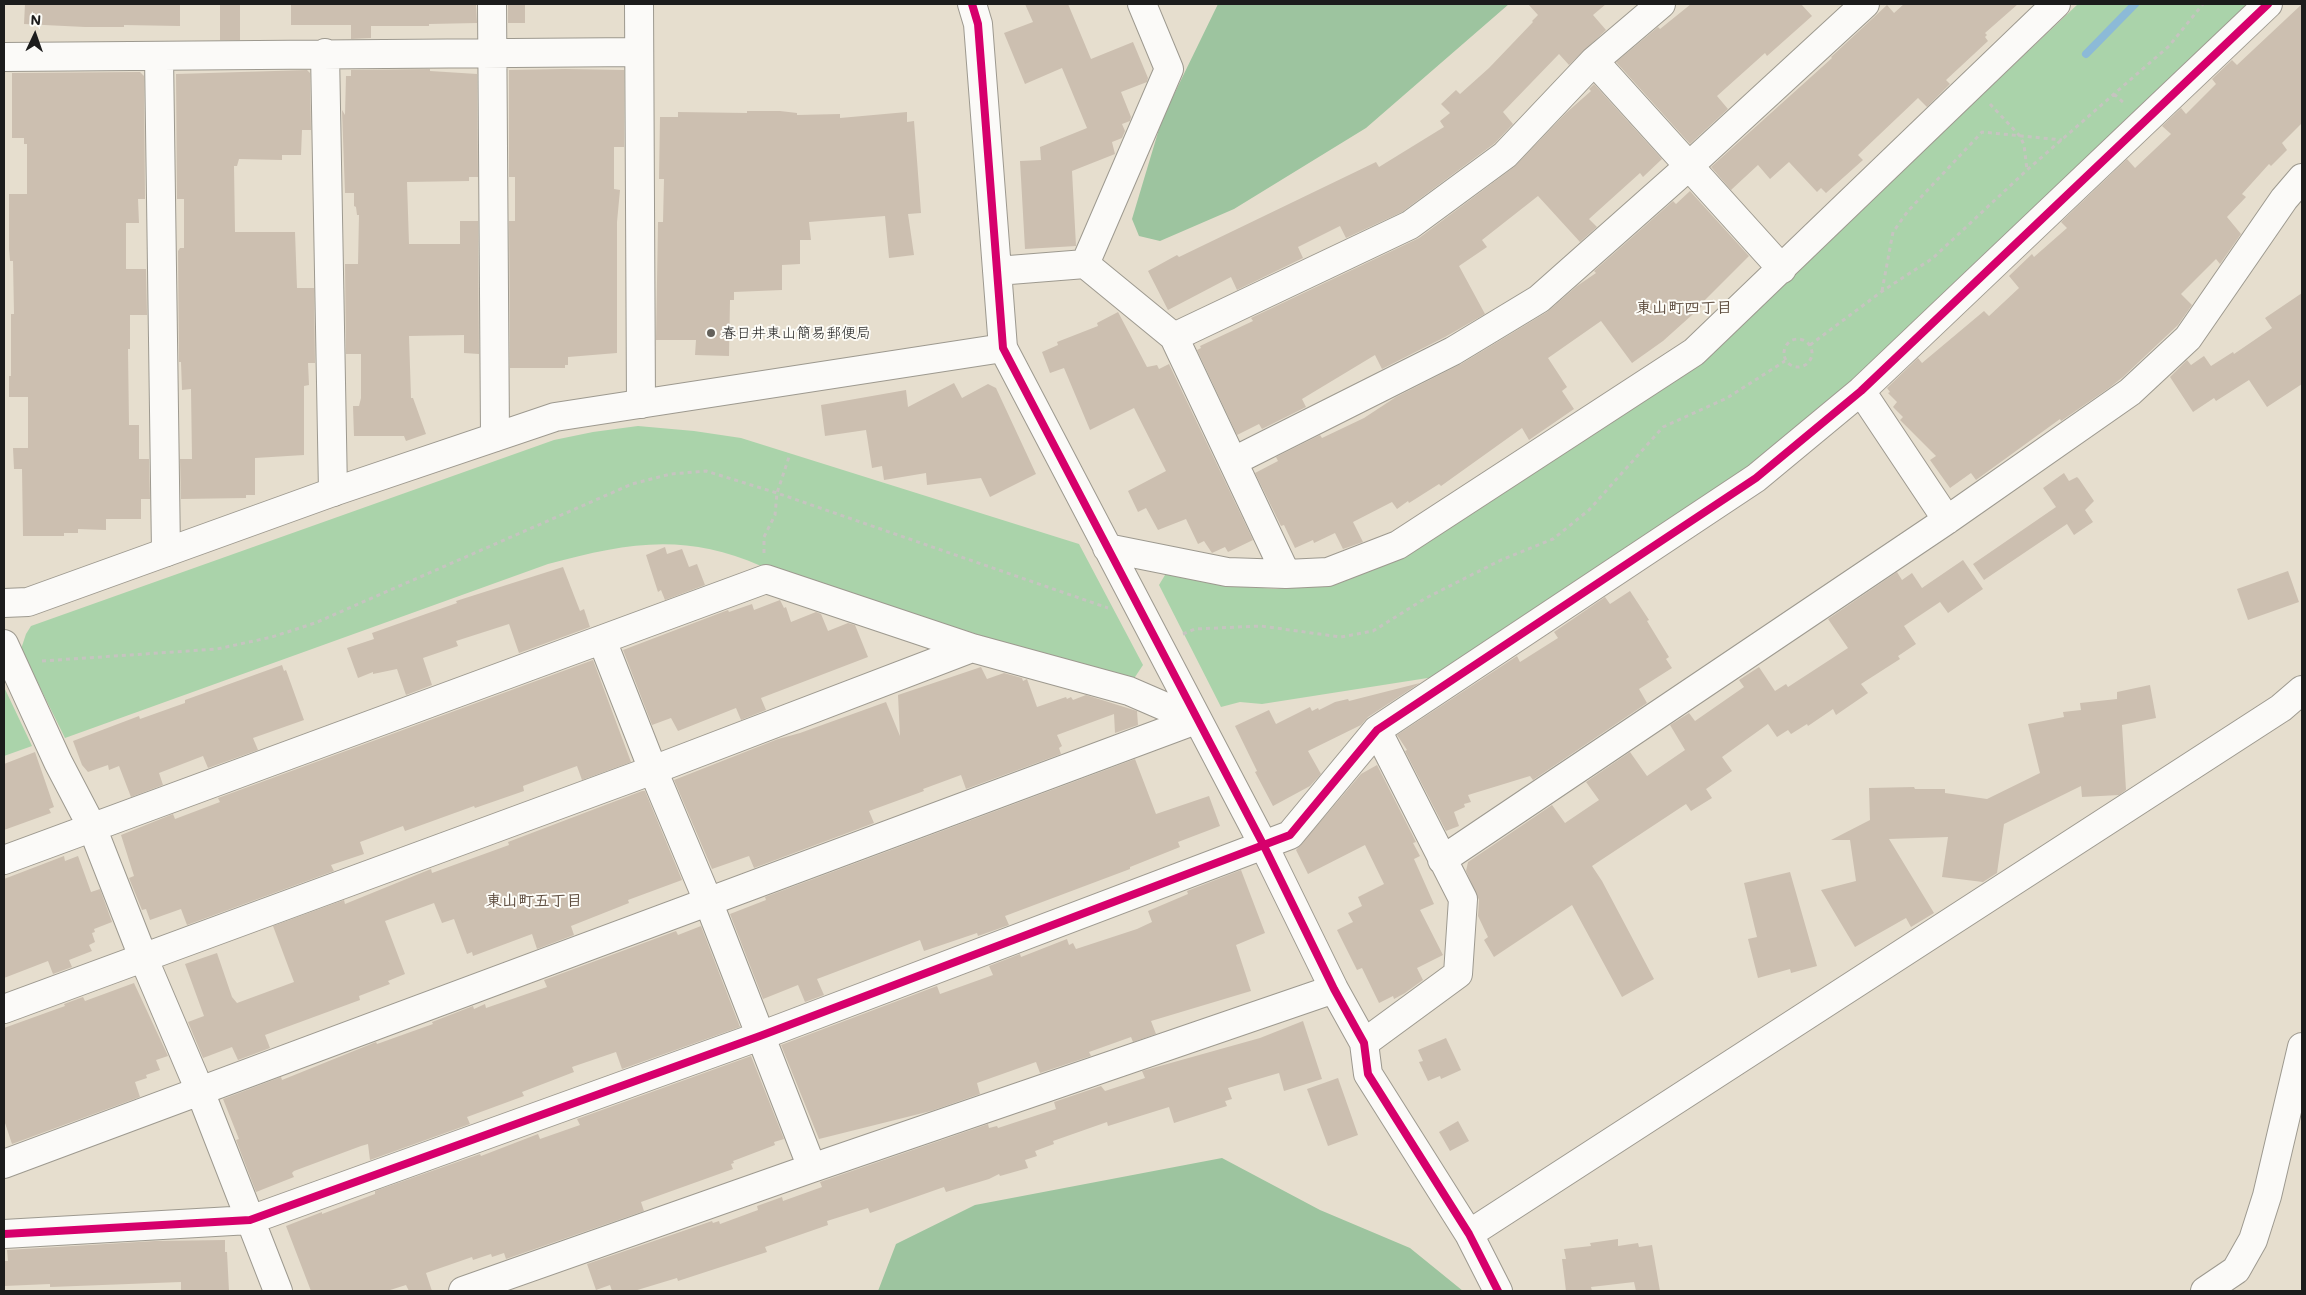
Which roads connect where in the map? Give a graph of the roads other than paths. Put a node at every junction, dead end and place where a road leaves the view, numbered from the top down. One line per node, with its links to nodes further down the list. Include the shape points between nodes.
1 (492, 4): 9 (street)
2 (639, 4): 10 (street)
3 (972, 4): 19 (street, via 978,24)
4 (1142, 4): 17 (street, via 1169,69)
5 (1661, 4): 14 (street)
6 (1865, 4): 15 (street)
7 (2056, 4): 18 (street)
8 (2268, 4): 22 (street)
9 (493, 52): 10 (street); 11 (street); 24 (street)
10 (639, 52): 23 (street)
11 (325, 53): 12 (street); 26 (street)
12 (159, 56): 13 (street); 29 (street)
13 (4, 58)
14 (1594, 61): 15 (street); 20 (street, via 1505,156 1410,225)
15 (1689, 166): 18 (street); 25 (street, via 1539,299 1453,351)
16 (2302, 178): 27 (street, via 2188,338 2130,392)
17 (1085, 264): 19 (street); 20 (street)
18 (1782, 268): 30 (street, via 1694,352 1398,545 1328,572)
19 (997, 271): 21 (street)
20 (1174, 338): 25 (street)
21 (1003, 348): 23 (street); 28 (street)
22 (1861, 390): 27 (street); 37 (street, via 1756,478)
23 (641, 404): 24 (street, via 555,417)
24 (495, 437): 26 (street)
25 (1234, 461): 30 (street)
26 (333, 492): 29 (street)
27 (1947, 520): 42 (street)
28 (1108, 548): 30 (street, via 1227,572); 36 (street)
29 (166, 552): 31 (street, via 28,602)
30 (1286, 574)
31 (4, 603)
32 (602, 640): 33 (street, via 766,579); 38 (street); 39 (street)
33 (972, 648): 36 (street, via 1130,691); 38 (street)
34 (8, 653): 39 (street)
35 (2302, 690): 55 (street, via 2281,708)
36 (1196, 720): 40 (street); 43 (street)
37 (1377, 730): 40 (street, via 1290,835); 42 (street)
38 (653, 770): 43 (street); 44 (street)
39 (92, 827): 41 (street); 44 (street)
40 (1264, 846): 45 (street); 47 (street)
41 (4, 860)
42 (1442, 860): 48 (street, via 1463,899 1458,974)
43 (708, 901): 47 (street); 50 (street)
44 (143, 957): 46 (street); 50 (street)
45 (1334, 989): 48 (street); 52 (street)
46 (4, 1009)
47 (760, 1036): 52 (street); 53 (street)
48 (1364, 1043): 55 (street, via 1368,1074)
49 (2302, 1047): 59 (street, via 2267,1196 2253,1240 2236,1270)
50 (200, 1091): 51 (street); 53 (street)
51 (4, 1164)
52 (812, 1168): 57 (street)
53 (250, 1220): 54 (street); 56 (street)
54 (4, 1234)
55 (1469, 1234): 58 (street)
56 (278, 1291)
57 (463, 1291)
58 (1498, 1291)
59 (2205, 1291)

